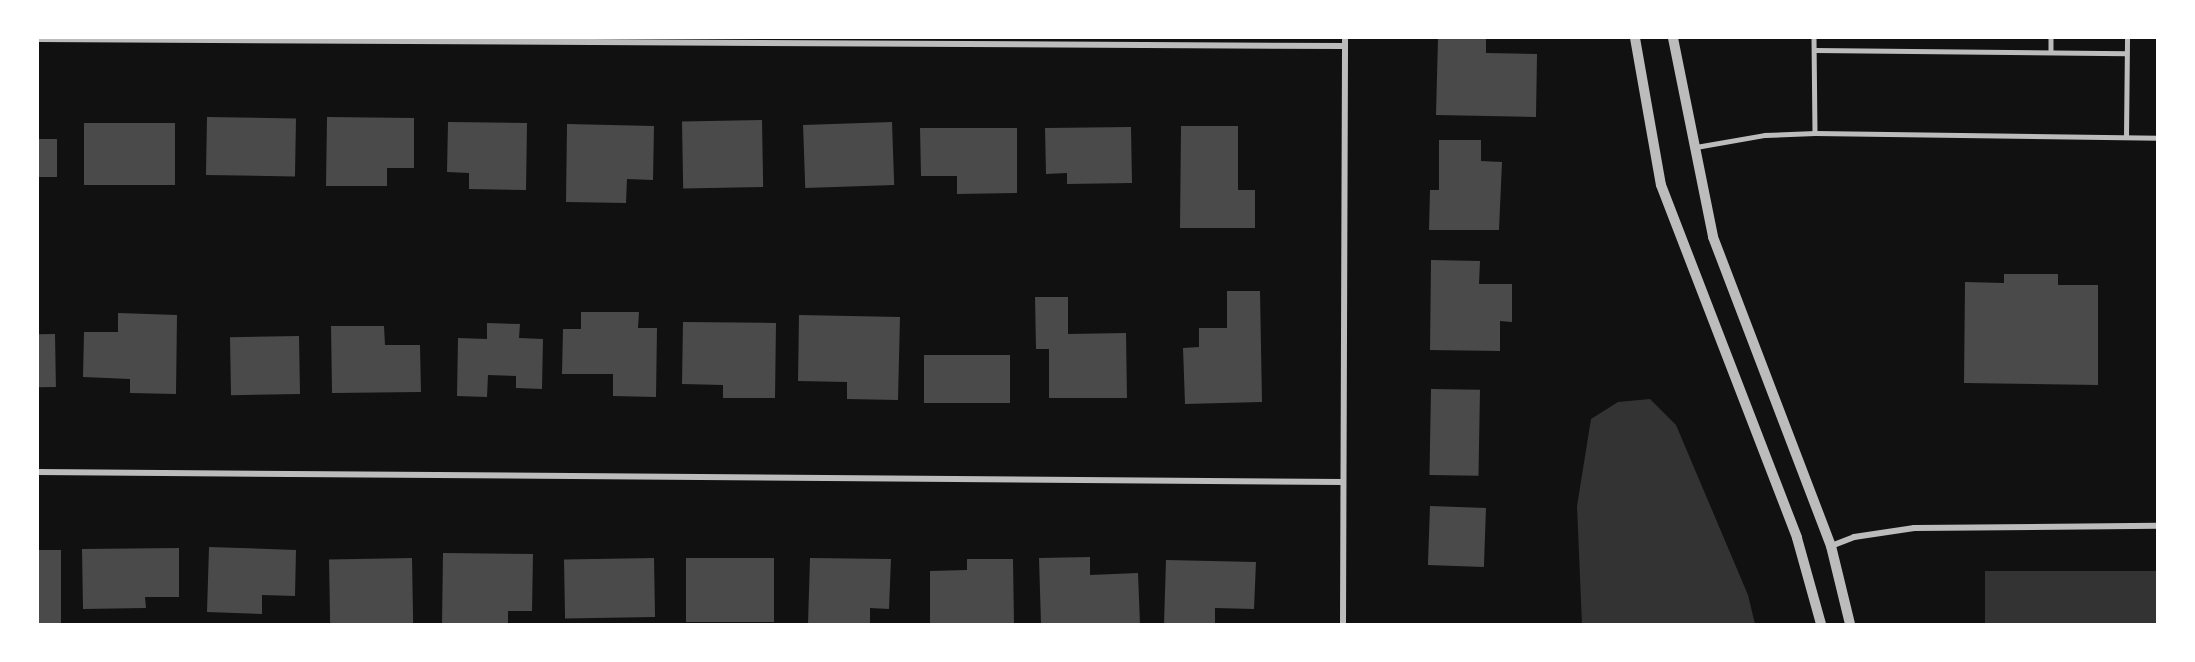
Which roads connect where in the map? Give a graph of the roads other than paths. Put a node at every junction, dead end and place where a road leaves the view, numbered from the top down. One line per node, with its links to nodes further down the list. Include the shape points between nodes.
1 (1345, 38): 8 (street)
2 (1635, 38): 21 (street, via 1661,185 1797,538)
3 (1673, 38): 15 (street)
4 (1814, 38): 9 (lane)
5 (2051, 38): 10 (lane)
6 (2127, 38): 11 (lane)
7 (38, 39): 8 (street)
8 (1345, 46): 17 (street)
9 (1815, 50): 10 (lane); 12 (lane)
10 (2051, 52): 11 (lane)
11 (2126, 53): 13 (lane)
12 (1815, 133): 13 (lane); 15 (lane, via 1765,135)
13 (2126, 137): 14 (lane)
14 (2157, 138)
15 (1693, 148): 19 (street, via 1713,237)
16 (38, 472): 17 (street)
17 (1343, 482): 20 (street)
18 (2157, 526): 19 (street, via 1914,528 1854,537)
19 (1831, 546): 22 (street)
20 (1342, 624)
21 (1821, 624)
22 (1850, 624)

